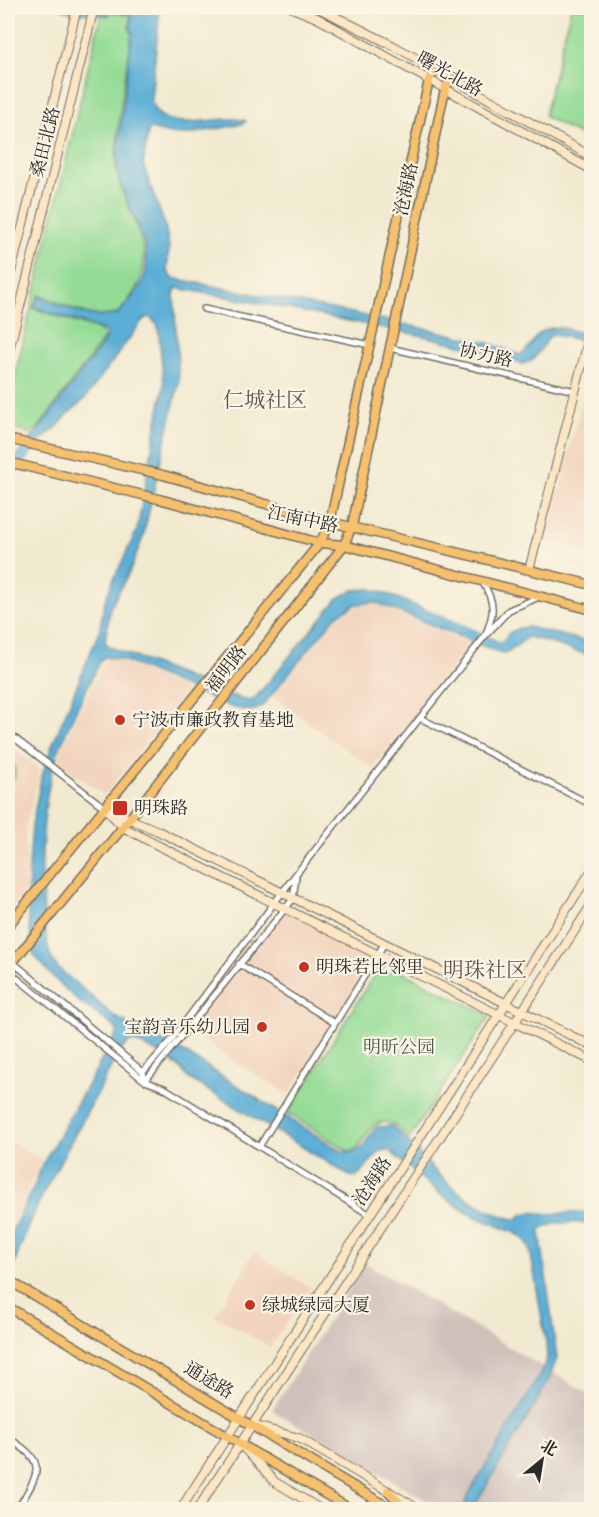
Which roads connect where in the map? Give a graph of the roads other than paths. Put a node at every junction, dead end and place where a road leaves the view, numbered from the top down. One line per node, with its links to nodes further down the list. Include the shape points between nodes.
1 (77, 8): 12 (main road, 桑田北路)
2 (94, 8): 18 (main road, 桑田北路)
3 (292, 8): 7 (main road, 曙光北路)
4 (318, 8): 5 (main road, 曙光北路)
5 (435, 69): 6 (main road, 曙光北路); 7 (main road, 福明路)
6 (450, 78): 8 (main road, 沧海路); 9 (main road, 曙光北路)
7 (429, 80): 8 (main road, 曙光北路); 16 (main road, 福明路)
8 (445, 88): 10 (main road, 曙光北路); 17 (main road, 沧海路)
9 (591, 157)
10 (591, 170)
11 (8, 233): 12 (street)
12 (20, 237): 13 (main road, 桑田北路)
13 (8, 284)
14 (204, 309): 16 (street)
15 (591, 326): 19 (main road)
16 (370, 345): 22 (main road, 福明路)
17 (390, 348): 19 (street, 协力路); 23 (main road, 福明路)
18 (8, 354)
19 (575, 391): 26 (main road)
20 (8, 439): 22 (main road, 江南中路, via 163,475)
21 (8, 462): 24 (main road, 江南中路)
22 (330, 522): 23 (main road, 江南中路); 24 (main road, 福明路)
23 (352, 526): 25 (main road, 福明路); 26 (main road, 江南中路)
24 (320, 543): 25 (main road, 江南中路); 35 (main road, 福明路)
25 (344, 545): 27 (main road, 江南中路); 36 (main road, 福明路)
26 (530, 570): 28 (main road, 江南中路)
27 (483, 581): 29 (main road, 江南中路); 31 (street, via 493,602)
28 (591, 585)
29 (540, 596): 30 (main road, 江南中路); 31 (street, via 509,610)
30 (591, 609)
31 (484, 636): 32 (street)
32 (420, 718): 34 (street); 39 (street)
33 (8, 733): 35 (street)
34 (591, 805)
35 (105, 808): 36 (main road); 37 (main road); 45 (main road, 福明路)
36 (130, 818): 37 (main road, 福明路); 40 (main road)
37 (123, 827): 42 (main road); 50 (main road, 福明路)
38 (591, 870): 51 (main road, 沧海路)
39 (296, 874): 40 (street); 41 (street)
40 (283, 894): 41 (main road); 42 (street)
41 (293, 899): 44 (street); 46 (main road)
42 (275, 904): 44 (main road); 48 (street)
43 (591, 904): 52 (main road, 沧海路)
44 (285, 909): 47 (main road); 49 (street)
45 (8, 926)
46 (384, 944): 47 (street); 51 (main road)
47 (377, 954): 53 (main road); 54 (street)
48 (232, 960): 49 (street); 57 (street)
49 (240, 964): 54 (street); 57 (street)
50 (9, 965): 56 (street); 56 (street)
51 (506, 1003): 52 (main road); 53 (main road, 沧海路)
52 (522, 1011): 55 (main road, 沧海路); 58 (main road)
53 (498, 1015): 55 (main road); 65 (main road, 沧海路)
54 (335, 1023): 64 (street)
55 (514, 1023): 60 (main road); 69 (main road, 沧海路)
56 (100, 1041): 59 (street)
57 (172, 1044): 61 (street)
58 (591, 1046)
59 (122, 1059): 62 (street); 63 (street)
60 (591, 1061)
61 (155, 1064): 62 (street); 63 (street)
62 (143, 1072): 63 (street)
63 (146, 1081): 64 (street, via 164,1088)
64 (259, 1147): 65 (street)
65 (370, 1215): 68 (main road, 沧海路)
66 (8, 1280): 68 (main road, 通途路)
67 (8, 1306): 70 (main road)
68 (240, 1417): 69 (main road, 通途路); 70 (main road, 沧海路)
69 (251, 1424): 72 (main road, 沧海路); 73 (main road, via 298,1438); 79 (main road, 通途路)
70 (228, 1436): 72 (main road); 75 (main road, 沧海路)
71 (8, 1438): 74 (street, via 35,1459 33,1481)
72 (239, 1443): 76 (main road, 沧海路); 77 (main road, via 275,1482); 78 (main road)
73 (388, 1491): 80 (main road); 81 (main road)
74 (18, 1509)
75 (180, 1509)
76 (197, 1509)
77 (322, 1509)
78 (352, 1509)
79 (393, 1509)
80 (406, 1509)
81 (420, 1509)

